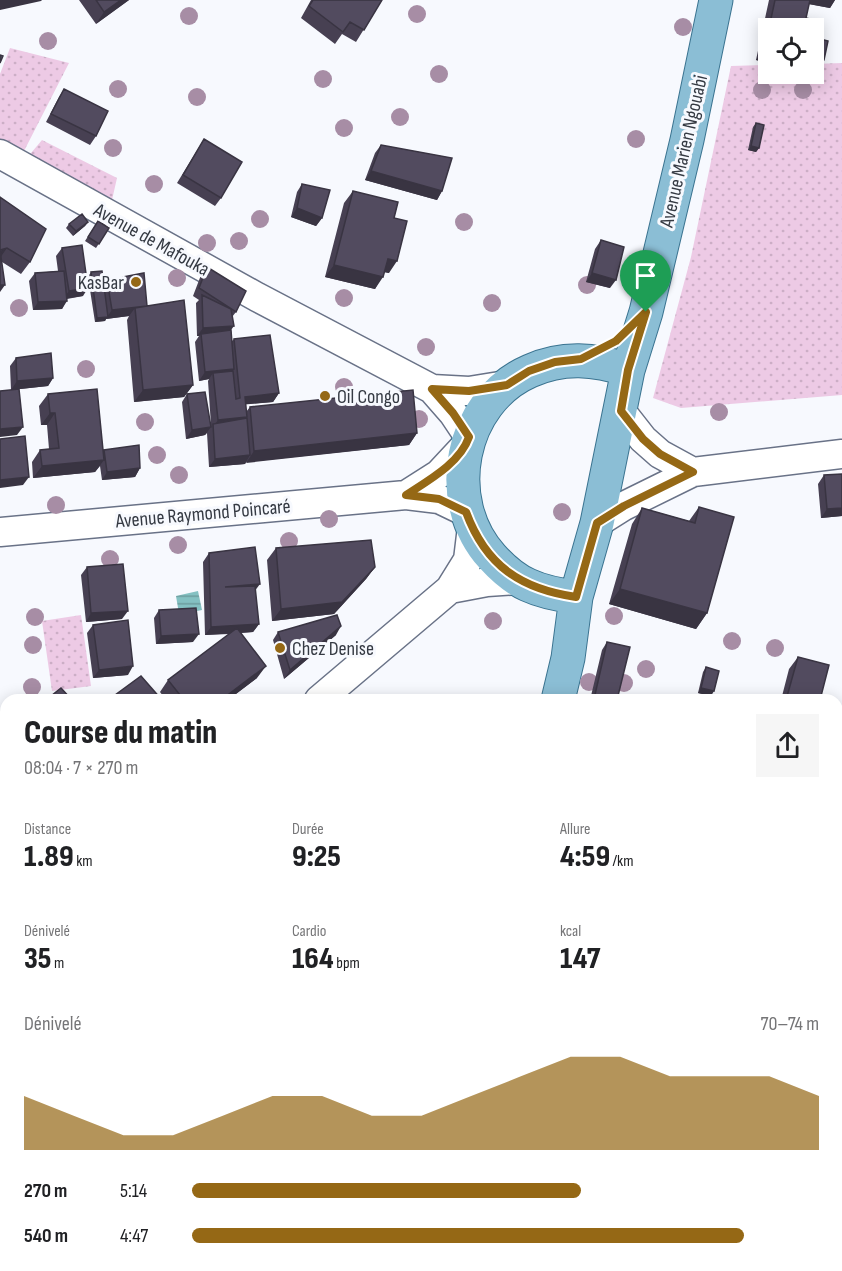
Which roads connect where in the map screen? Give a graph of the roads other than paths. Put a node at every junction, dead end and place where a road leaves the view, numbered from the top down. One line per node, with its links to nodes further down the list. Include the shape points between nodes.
1 (716, 0): 3 (main road, Avenue Marien Ngouabi)
2 (0, 154): 7 (street, Avenue de Mafouka)
3 (646, 312): 4 (main road, via 616,341); 5 (main road, Avenue Marien Ngouabi)
4 (581, 359): 5 (main road); 6 (main road, via 529,371)
5 (628, 370): 8 (main road, Avenue Marien Ngouabi)
6 (507, 385): 7 (street, via 469,391); 9 (main road, via 484,409)
7 (432, 389): 9 (street, via 453,413)
8 (621, 411): 11 (street, via 660,454); 14 (main road, Avenue Marien Ngouabi)
9 (468, 441): 12 (street, via 439,474); 13 (main road, via 462,479)
10 (842, 454): 11 (street)
11 (693, 472): 14 (street)
12 (406, 495): 13 (street, Avenue Raymond Poincaré, via 439,499); 15 (street, Avenue Raymond Poincaré)
13 (469, 520): 16 (main road, via 484,548); 17 (street, via 468,560)
14 (597, 523): 18 (main road, Avenue Marien Ngouabi)
15 (0, 532)
16 (523, 583): 17 (street, via 487,582); 18 (main road, via 551,594); 19 (main road, via 555,618)
17 (450, 589): 20 (street)
18 (576, 597): 19 (main road, Avenue Marien Ngouabi)
19 (568, 658): 21 (main road, Avenue Marien Ngouabi)
20 (326, 694)
21 (559, 694)

